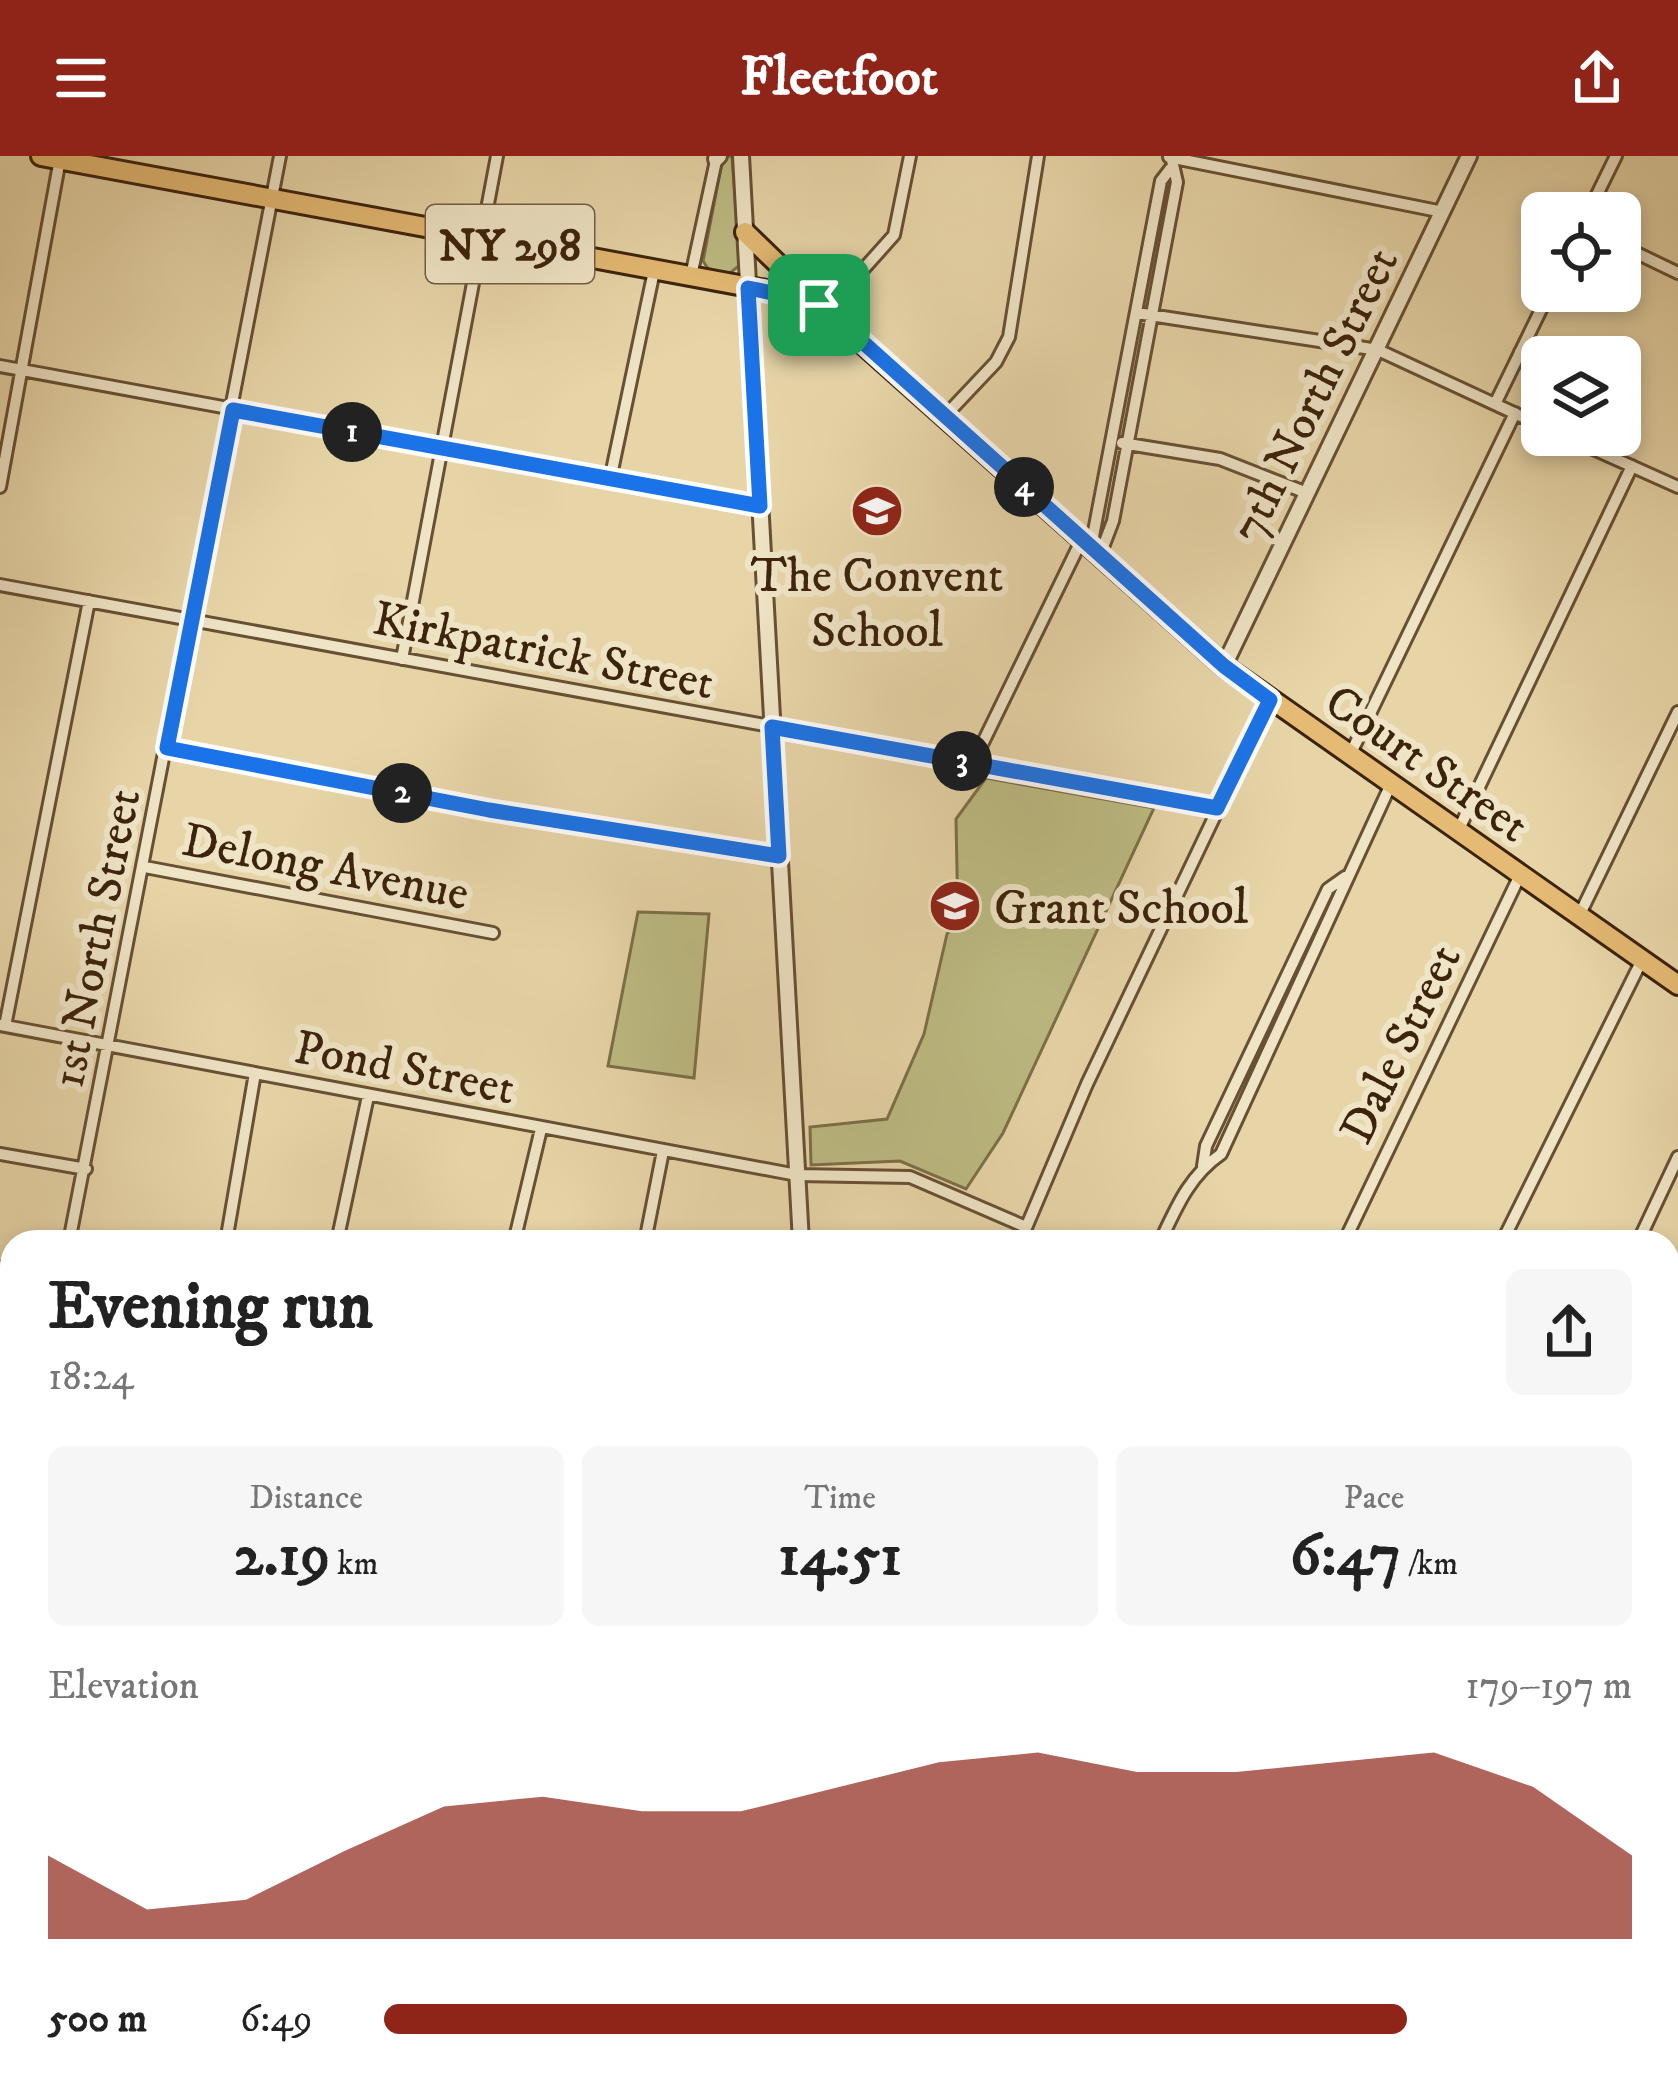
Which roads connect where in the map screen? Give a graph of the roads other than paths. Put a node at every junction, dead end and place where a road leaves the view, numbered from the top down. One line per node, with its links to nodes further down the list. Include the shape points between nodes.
1 (280, 156): 12 (street, 1st North Street)
2 (497, 156): 15 (street)
3 (741, 156): 14 (street)
4 (910, 156): 21 (street, via 894,235)
5 (1038, 156): 32 (street, via 1009,337)
6 (1469, 156): 13 (street, 7th North Street)
7 (1616, 156): 11 (street)
8 (54, 157): 12 (main road, Court Street / NY 298); 28 (street)
9 (718, 157): 19 (street)
10 (1170, 159): 13 (street); 23 (street); 24 (street, via 1177,182)
11 (1598, 192)
12 (272, 199): 15 (main road, Court Street / NY 298); 30 (street, 1st North Street)
13 (1443, 212): 25 (street, 7th North Street)
14 (745, 232): 20 (street); 21 (main road)
15 (481, 239): 17 (main road, Court Street / NY 298); 36 (street)
16 (1641, 255): 18 (street)
17 (654, 271): 19 (main road, Court Street / NY 298); 39 (street)
18 (1678, 273)
19 (691, 278): 20 (main road, Court Street / NY 298)
20 (748, 288): 21 (main road, Court Street / NY 298); 43 (street)
21 (823, 308): 32 (main road, Court Street / NY 298)
22 (1540, 312): 26 (street)
23 (1137, 313): 24 (street); 34 (street)
24 (1152, 315): 25 (street); 35 (street)
25 (1378, 350): 29 (street); 42 (street, 7th North Street)
26 (1520, 352): 29 (street)
27 (0, 366): 28 (street)
28 (22, 370): 30 (street); 41 (street)
29 (1495, 404): 31 (street)
30 (233, 410): 36 (street); 47 (street, 1st North Street)
31 (1515, 413): 33 (street); 54 (street)
32 (945, 416): 44 (main road, Court Street / NY 298)
33 (1521, 416)
34 (1112, 442): 35 (street); 44 (street)
35 (1126, 444): 42 (street, via 1220,459); 44 (street, via 1113,521)
36 (441, 449): 39 (street); 48 (street)
37 (1609, 456): 38 (street)
38 (1632, 466): 40 (street); 58 (street)
39 (610, 480): 43 (street)
40 (1677, 484)
41 (0, 487)
42 (1307, 493): 49 (street, 7th North Street)
43 (760, 506): 52 (street)
44 (1091, 547): 49 (main road, Court Street / NY 298); 55 (street)
45 (0, 585): 46 (street, Kirkpatrick Street)
46 (89, 601): 47 (street, Kirkpatrick Street); 66 (street)
47 (191, 620): 48 (street, Kirkpatrick Street); 53 (street, 1st North Street)
48 (402, 658): 52 (street, Kirkpatrick Street)
49 (1224, 666): 50 (main road, Court Street / NY 298)
50 (1270, 700): 54 (main road, Court Street / NY 298); 57 (street)
51 (1678, 712): 62 (street)
52 (772, 727): 55 (street, Kirkpatrick Street); 59 (street)
53 (167, 748): 59 (street); 60 (street, 1st North Street)
54 (1349, 754): 56 (main road, Court Street / NY 298)
55 (973, 763): 57 (street, Kirkpatrick Street)
56 (1391, 784): 58 (main road, Court Street / NY 298); 83 (street, via 1345,877 1328,889)
57 (1217, 808): 76 (street)
58 (1458, 831): 61 (main road, Court Street / NY 298)
59 (779, 856): 75 (street)
60 (145, 867): 63 (street, Delong Avenue); 67 (street, 1st North Street)
61 (1520, 875): 62 (main road, Court Street / NY 298); 84 (street, Dale Street)
62 (1579, 916): 64 (main road, Court Street / NY 298)
63 (494, 933)
64 (1642, 960): 65 (main road, Court Street / NY 298); 85 (street)
65 (1678, 986)
66 (2, 1025): 67 (street, Pond Street)
67 (111, 1045): 68 (street, Pond Street); 74 (street, 1st North Street)
68 (255, 1072): 69 (street, Pond Street); 78 (street)
69 (368, 1096): 70 (street, Pond Street); 79 (street)
70 (541, 1129): 71 (street, Pond Street); 80 (street)
71 (663, 1151): 75 (street, Pond Street); 81 (street)
72 (0, 1154): 74 (street)
73 (1678, 1157): 86 (street)
74 (86, 1168): 77 (street, 1st North Street)
75 (797, 1175): 76 (street, Pond Street, via 910,1177); 82 (street)
76 (1026, 1228)
77 (74, 1230)
78 (228, 1230)
79 (340, 1230)
80 (517, 1230)
81 (647, 1230)
82 (800, 1230)
83 (1167, 1230)
84 (1350, 1230)
85 (1508, 1230)
86 (1644, 1230)

